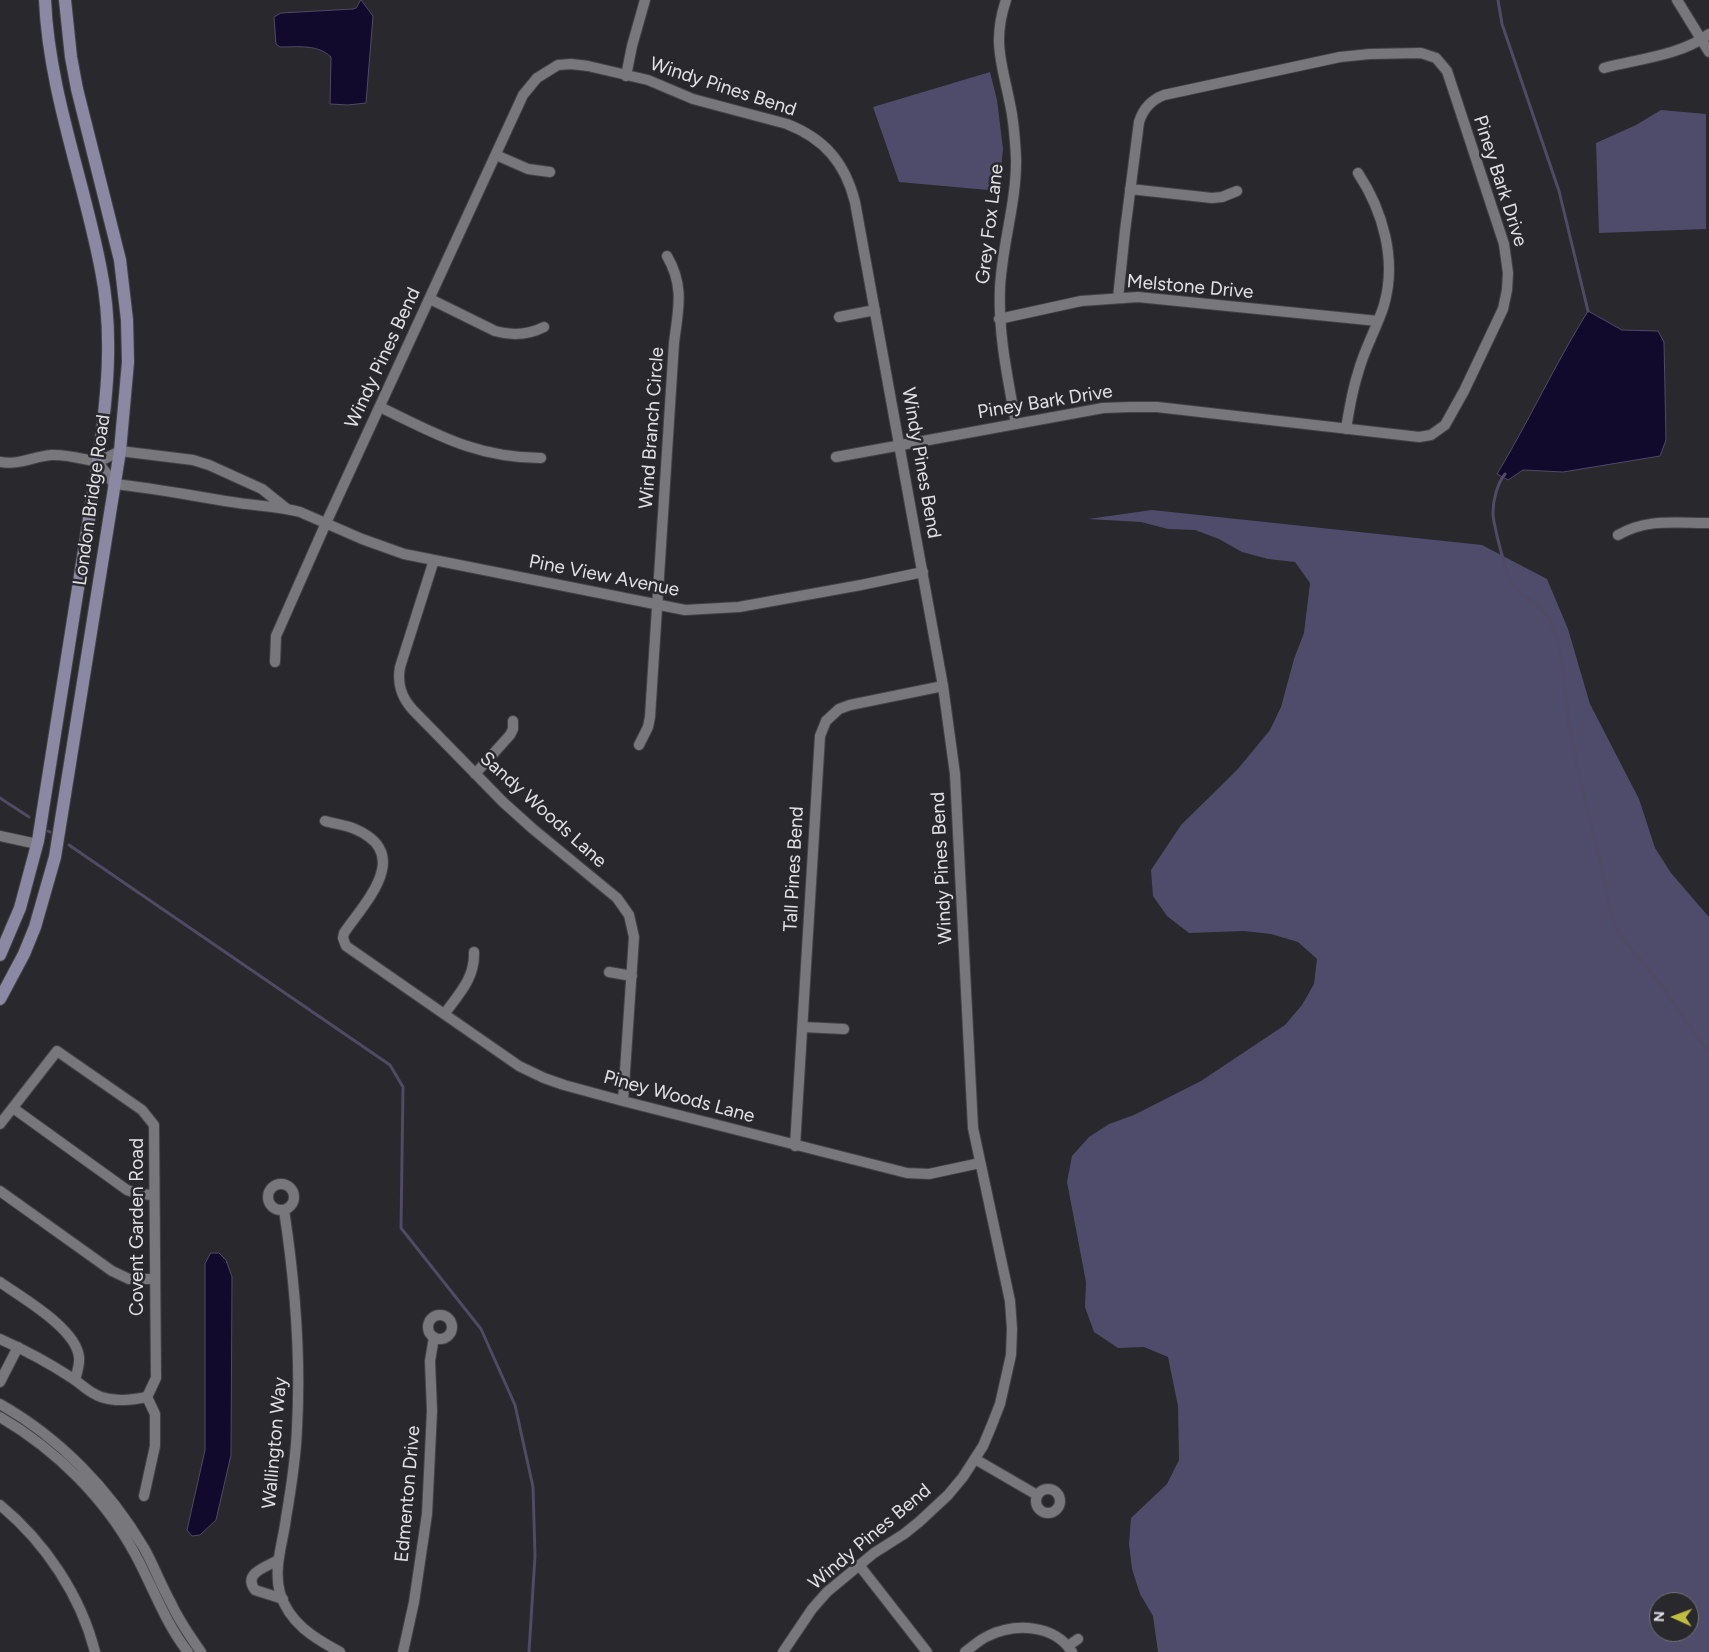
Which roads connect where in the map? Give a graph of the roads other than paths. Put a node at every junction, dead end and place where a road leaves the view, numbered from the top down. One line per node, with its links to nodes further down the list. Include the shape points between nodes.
1 (45, 0): 31 (main road, London Bridge Road, via 54,75 100,262 106,308 108,374)
2 (65, 0): 27 (main road, London Bridge Road, via 76,81 116,240 124,287 128,362)
3 (645, 0): 9 (street)
4 (1006, 0): 20 (street, Grey Fox Lane, via 998,45 1011,106 1016,167 1003,258)
5 (1677, 0): 6 (street)
6 (1706, 37): 7 (street); 8 (street, via 1677,51)
7 (1709, 52)
8 (1604, 68)
9 (626, 76): 10 (street, Windy Pines Bend, via 571,64 558,65 547,71 524,95); 18 (street, Windy Pines Bend, via 659,83 693,99 787,124 825,146 845,171 851,186)
10 (496, 155): 11 (street, via 528,169); 17 (street, Windy Pines Bend)
11 (550, 172)
12 (1358, 173): 21 (street, via 1379,212 1388,248 1387,291)
13 (1130, 189): 14 (street, via 1212,198); 16 (street, Piney Bark Drive); 25 (street, Piney Bark Drive, via 1140,117 1150,104 1164,95 1340,57 1421,52 1442,64 1504,244 1508,273 1503,309 1464,392 1445,425 1437,432 1419,437)
14 (1237, 190)
15 (667, 256): 39 (street, Wind Branch Circle, via 676,272 680,291)
16 (1118, 298): 20 (street, Melstone Drive, via 1080,301); 21 (street, Melstone Drive, via 1138,297)
17 (430, 299): 22 (street, via 506,334 529,333); 23 (street, Windy Pines Bend)
18 (875, 310): 19 (street); 26 (street, Windy Pines Bend)
19 (838, 317)
20 (999, 318): 24 (street, Grey Fox Lane)
21 (1378, 322): 25 (street, via 1358,372)
22 (544, 326)
23 (380, 407): 29 (street, via 476,450 496,455); 34 (street, Windy Pines Bend)
24 (1016, 424): 25 (street, Piney Bark Drive, via 1103,408 1157,407); 26 (street, Piney Bark Drive)
25 (1346, 429)
26 (899, 445): 28 (street, Piney Bark Drive); 38 (street, Windy Pines Bend)
27 (120, 451): 31 (street); 32 (main road, London Bridge Road); 33 (street, Pine View Avenue, via 209,465 262,489)
28 (836, 457)
29 (541, 458)
30 (0, 462): 31 (street, via 16,463 58,455)
31 (98, 462): 32 (street); 47 (main road, London Bridge Road)
32 (114, 484): 33 (street, Pine View Avenue); 52 (main road, London Bridge Road, via 55,857 35,927)
33 (287, 509): 34 (street, Pine View Avenue)
34 (326, 523): 37 (street, Pine View Avenue, via 382,547); 40 (street, Windy Pines Bend, via 276,636)
35 (1709, 523): 36 (street, via 1650,523)
36 (1618, 535)
37 (434, 560): 39 (street, Pine View Avenue); 44 (street, Sandy Woods Lane, via 400,667 399,684 406,702)
38 (923, 572): 39 (street, Pine View Avenue, via 739,607 685,610); 41 (street, Windy Pines Bend)
39 (658, 605): 43 (street, Wind Branch Circle, via 650,717)
40 (275, 662)
41 (943, 686): 54 (street, Tall Pines Bend, via 850,705 832,714 822,729); 60 (street, Windy Pines Bend, via 955,774 973,1128)
42 (512, 721): 44 (street, via 510,735)
43 (639, 745)
44 (474, 774): 51 (street, Sandy Woods Lane, via 623,905 634,937)
45 (325, 821): 53 (street, Piney Woods Lane, via 364,833 378,846 384,865 379,882 344,933 346,946)
46 (0, 836): 47 (street)
47 (37, 844): 49 (main road, London Bridge Road, via 20,908)
48 (474, 952): 53 (street, via 470,977)
49 (0, 955)
50 (609, 972): 51 (street)
51 (632, 976): 56 (street, Sandy Woods Lane)
52 (0, 999)
53 (444, 1013): 56 (street, Piney Woods Lane, via 519,1066 564,1085)
54 (802, 1027): 55 (street); 59 (street, Tall Pines Bend)
55 (844, 1030)
56 (623, 1101): 59 (street, Piney Woods Lane)
57 (13, 1108): 58 (street, Covent Garden Road); 62 (street, via 127,1190); 62 (street, Covent Garden Road, via 57,1051 142,1110 154,1125)
58 (0, 1124)
59 (795, 1146): 60 (street, Piney Woods Lane, via 917,1174)
60 (980, 1163): 74 (street, Windy Pines Bend, via 1005,1272 1012,1329 1011,1355 1000,1404)
61 (0, 1191): 64 (street, via 112,1272 129,1279)
62 (154, 1196): 64 (street, Covent Garden Road)
63 (284, 1210): 78 (street, Wallington Way, via 295,1292 298,1394 293,1470)
64 (154, 1279): 71 (street, Covent Garden Road, via 156,1378)
65 (0, 1282): 69 (street, via 58,1323 68,1334 79,1357)
66 (434, 1338): 87 (street, Edmenton Drive, via 430,1361 432,1411 428,1514 414,1602)
67 (0, 1339): 68 (street)
68 (18, 1347): 69 (street); 70 (street)
69 (75, 1380): 71 (street, via 87,1391 102,1397 118,1400)
70 (0, 1382)
71 (147, 1397): 76 (street, via 155,1414 155,1446)
72 (0, 1404): 85 (street, via 57,1443 100,1486 144,1549 178,1617)
73 (0, 1417): 84 (street, via 48,1450 82,1482 109,1515 134,1552 165,1615)
74 (975, 1459): 75 (street); 79 (street, Windy Pines Bend, via 933,1510)
75 (1037, 1495)
76 (144, 1496)
77 (0, 1505): 83 (street, via 48,1555 75,1598)
78 (278, 1560): 80 (street, Wallington Way, via 277,1578); 80 (street, via 256,1571 251,1583 255,1590)
79 (859, 1565): 88 (street, Windy Pines Bend, via 812,1609); 89 (street)
80 (282, 1599): 86 (street, Wallington Way, via 300,1626)
81 (1078, 1640): 82 (street)
82 (1070, 1649): 90 (street, via 1060,1639 1040,1630 1013,1629 988,1636)
83 (95, 1652)
84 (188, 1652)
85 (201, 1652)
86 (340, 1652)
87 (402, 1652)
88 (783, 1652)
89 (927, 1652)
90 (965, 1652)

